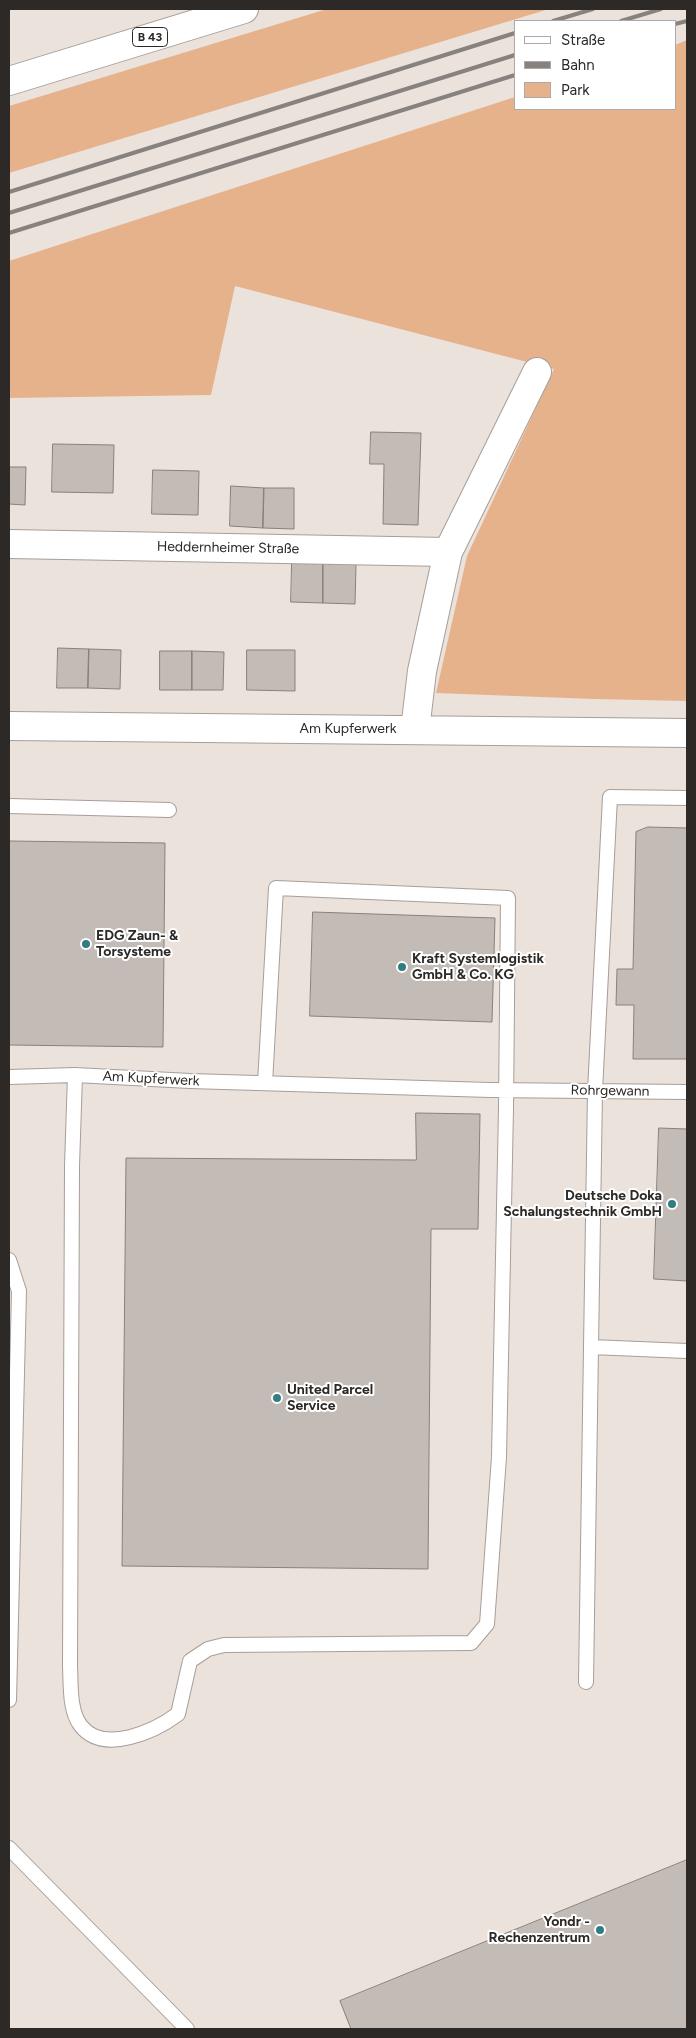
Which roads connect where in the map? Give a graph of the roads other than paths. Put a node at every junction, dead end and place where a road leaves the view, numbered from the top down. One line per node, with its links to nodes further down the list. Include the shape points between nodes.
1 (244, 9): 2 (street, B 43)
2 (9, 81)
3 (537, 372): 5 (street)
4 (9, 544): 5 (street, Heddernheimer Straße)
5 (448, 552): 7 (street, via 422,670)
6 (9, 726): 7 (street, Am Kupferwerk)
7 (415, 730): 8 (street, Am Kupferwerk)
8 (687, 733)
9 (687, 798): 17 (lane, via 610,797)
10 (9, 806): 11 (lane)
11 (169, 810)
12 (75, 1075): 13 (lane, Am Kupferwerk); 14 (lane, Am Kupferwerk); 15 (lane, via 70,1666 73,1706 80,1726 97,1738 128,1738 163,1725 178,1714 190,1661 208,1649 224,1645 471,1643 488,1624 499,1457)
13 (9, 1077)
14 (265, 1084): 15 (lane, Am Kupferwerk); 15 (lane, via 276,888 508,898)
15 (506, 1090): 16 (lane, Am Kupferwerk)
16 (534, 1090): 17 (lane, Rohrgewann)
17 (595, 1091): 18 (lane, Rohrgewann); 20 (lane)
18 (687, 1092)
19 (9, 1260): 23 (lane, via 19,1291)
20 (591, 1347): 21 (lane); 22 (lane)
21 (687, 1351)
22 (586, 1682)
23 (9, 1700)
24 (9, 1848): 25 (lane)
25 (187, 2029)

